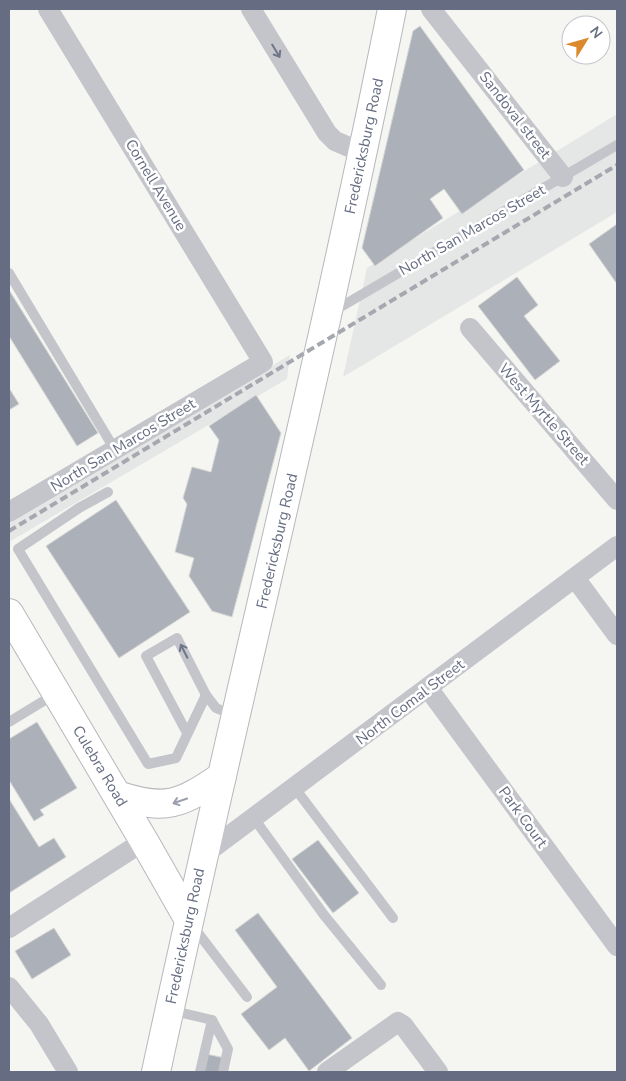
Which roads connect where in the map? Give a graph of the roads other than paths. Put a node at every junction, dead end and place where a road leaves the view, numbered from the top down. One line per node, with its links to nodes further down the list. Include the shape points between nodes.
1 (48, 9): 11 (street, Cornell Avenue)
2 (251, 9): 6 (street, one-way to 6, via 327,133 335,141)
3 (392, 9): 6 (main road, Fredericksburg Road)
4 (431, 9): 7 (street, Sandoval street)
5 (617, 145): 7 (lane, North San Marcos Street)
6 (363, 153): 9 (main road, Fredericksburg Road)
7 (563, 177): 9 (lane, North San Marcos Street)
8 (9, 273): 12 (lane)
9 (327, 315): 23 (main road, Fredericksburg Road)
10 (470, 328): 14 (street, West Myrtle Street)
11 (263, 362): 12 (street, North San Marcos Street)
12 (114, 450): 15 (street, North San Marcos Street)
13 (108, 492): 25 (lane, via 18,549 148,764 176,758)
14 (617, 500)
15 (9, 512)
16 (617, 546): 17 (street, North Comal Street)
17 (575, 578): 19 (street); 20 (street, North Comal Street)
18 (9, 613): 21 (main road, Culebra Road)
19 (617, 635)
20 (428, 688): 27 (street, North Comal Street); 35 (street, Park Court)
21 (56, 693): 24 (lane); 28 (main road, Culebra Road)
22 (206, 694): 23 (lane, via 216,708); 25 (lane); 25 (lane, one-way to 25, via 178,638 146,656)
23 (236, 716): 26 (main road, Fredericksburg Road)
24 (9, 722)
25 (187, 733)
26 (222, 776): 28 (main road, one-way to 28, via 174,804 137,801); 31 (main road, Fredericksburg Road)
27 (294, 787): 29 (street, North Comal Street); 32 (lane)
28 (117, 795): 30 (main road, Culebra Road)
29 (253, 817): 31 (street, North Comal Street); 36 (lane, via 324,915)
30 (144, 841): 33 (main road, Culebra Road); 34 (street)
31 (202, 856): 33 (main road, Fredericksburg Road)
32 (393, 918)
33 (188, 920): 38 (lane); 39 (main road, Fredericksburg Road)
34 (9, 928)
35 (617, 946)
36 (381, 985)
37 (9, 987): 41 (street, via 39,1024)
38 (247, 997)
39 (169, 1009): 40 (lane); 42 (main road, Fredericksburg Road)
40 (212, 1020): 43 (lane); 44 (lane, via 228,1049)
41 (68, 1072)
42 (156, 1072)
43 (200, 1072)
44 (223, 1072)
45 (327, 1072): 46 (street, via 398,1022 404,1025)
46 (438, 1072)

